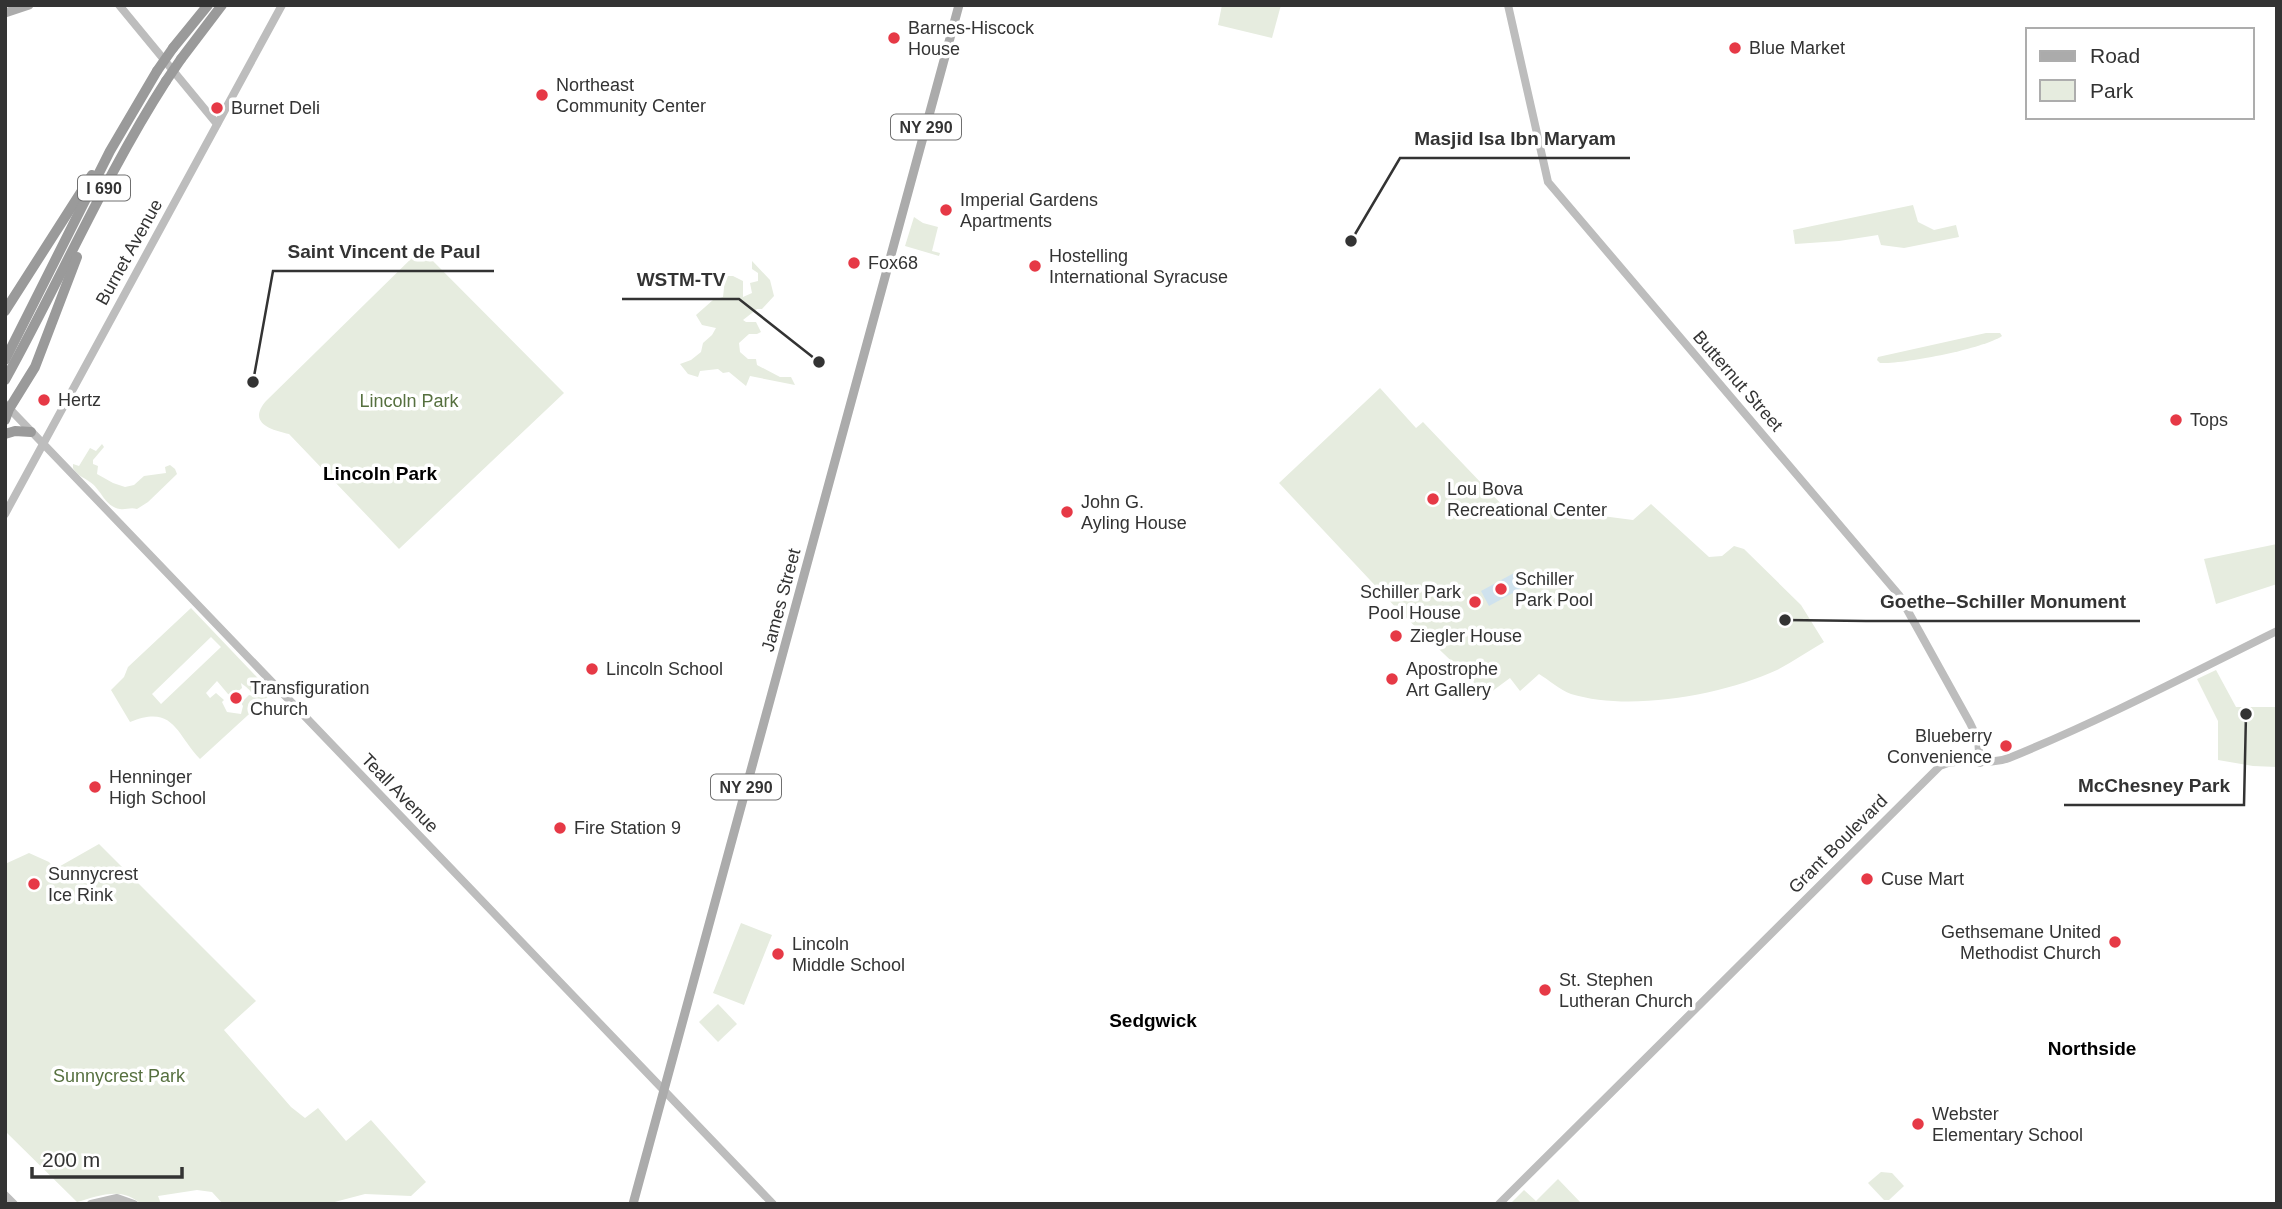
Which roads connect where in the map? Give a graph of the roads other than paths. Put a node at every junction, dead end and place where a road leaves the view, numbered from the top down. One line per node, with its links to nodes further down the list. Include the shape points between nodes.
1 (29, 5): 8 (main road)
2 (119, 5): 9 (street)
3 (208, 5): 10 (highway, I 690, bridge, via 157,71)
4 (222, 5): 11 (highway, I 690, bridge, via 166,81 113,169)
5 (282, 5): 9 (street, Burnet Avenue)
6 (959, 5): 22 (main road, James Street / NY 290)
7 (1508, 5): 21 (street, Butternut Street, via 1548,183 1899,595 1970,723)
8 (5, 13)
9 (217, 124): 18 (street, Burnet Avenue)
10 (110, 151): 12 (highway); 13 (highway, I 690)
11 (90, 218): 14 (highway, I 690); 15 (highway, via 43,347)
12 (5, 311)
13 (5, 360)
14 (6, 379)
15 (7, 411): 16 (street, Teall Avenue)
16 (31, 432): 17 (highway); 18 (street, Teall Avenue)
17 (5, 435)
18 (43, 444): 19 (street, Burnet Avenue); 22 (street, Teall Avenue)
19 (5, 514)
20 (2277, 631): 21 (street, Grant Boulevard, via 2076,730 2004,760)
21 (1980, 763): 29 (street, Grant Boulevard, via 1940,766)
22 (665, 1091): 27 (main road, James Street / NY 290); 28 (street, Teall Avenue)
23 (5, 1195): 24 (street)
24 (14, 1204)
25 (91, 1204): 26 (street, via 117,1198)
26 (134, 1204)
27 (633, 1204)
28 (773, 1204)
29 (1499, 1204)

